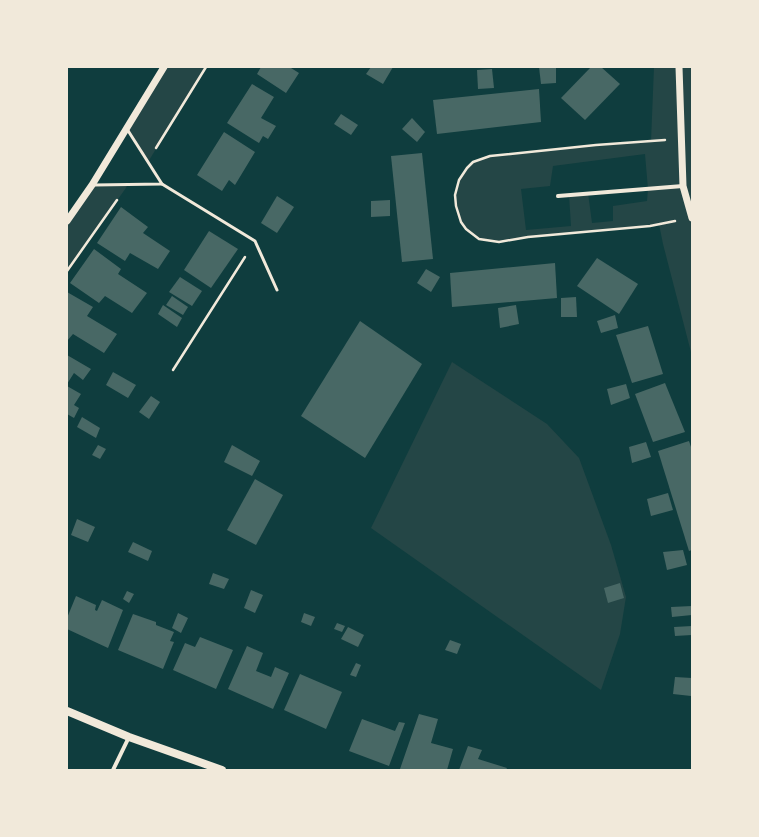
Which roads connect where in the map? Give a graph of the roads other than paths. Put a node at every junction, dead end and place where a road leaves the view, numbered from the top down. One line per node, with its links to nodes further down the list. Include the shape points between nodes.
1 (164, 67): 3 (street)
2 (679, 67): 6 (street)
3 (127, 129): 4 (lane); 5 (street)
4 (162, 184): 5 (lane); 10 (lane, via 255,241)
5 (92, 185): 9 (street)
6 (683, 186): 7 (street); 8 (street)
7 (558, 196)
8 (692, 218)
9 (67, 221)
10 (277, 290)
11 (67, 711): 12 (main road)
12 (129, 737): 13 (street); 14 (main road)
13 (113, 770)
14 (222, 770)

